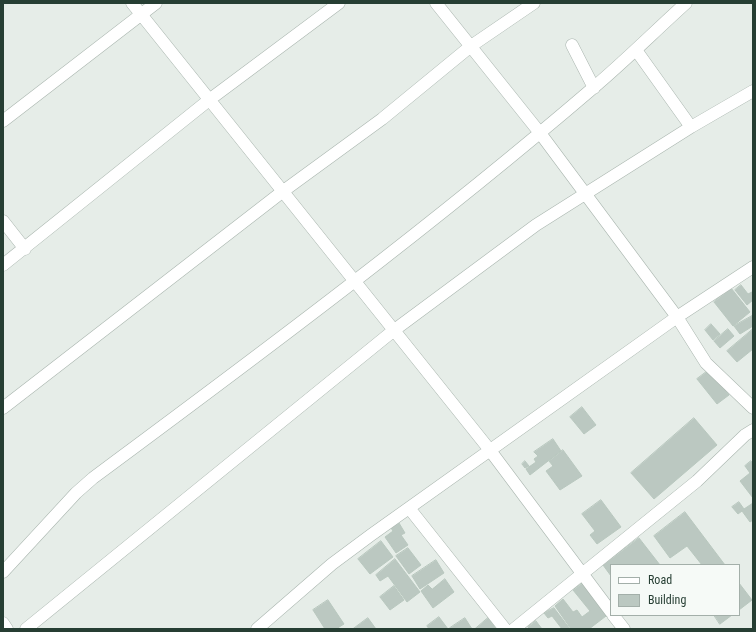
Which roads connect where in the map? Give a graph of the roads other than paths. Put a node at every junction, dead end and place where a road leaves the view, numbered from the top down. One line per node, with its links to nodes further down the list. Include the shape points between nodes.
1 (132, 3): 7 (street)
2 (156, 3): 7 (street)
3 (339, 3): 13 (street)
4 (436, 3): 9 (street)
5 (534, 3): 9 (street)
6 (686, 3): 10 (street)
7 (141, 15): 13 (street); 14 (street)
8 (572, 45): 11 (street)
9 (471, 46): 16 (street); 17 (street, via 382,119)
10 (636, 50): 11 (street); 15 (street)
11 (594, 88): 16 (street)
12 (753, 91): 15 (street)
13 (209, 100): 17 (street); 20 (street)
14 (3, 121)
15 (691, 127): 18 (street)
16 (540, 133): 18 (street); 23 (street)
17 (282, 192): 23 (street); 26 (street)
18 (585, 194): 24 (street); 25 (street, via 536,225)
19 (3, 222): 20 (street)
20 (24, 249): 21 (street)
21 (3, 265)
22 (753, 267): 24 (street)
23 (354, 282): 25 (street); 31 (street, via 93,478)
24 (677, 317): 27 (street, via 706,363); 29 (street)
25 (394, 331): 29 (street); 37 (street)
26 (3, 408)
27 (753, 408)
28 (753, 430): 32 (street, via 696,481)
29 (489, 449): 30 (street); 32 (street)
30 (409, 508): 38 (street, via 332,564); 39 (street)
31 (3, 572)
32 (582, 573): 33 (street); 40 (street)
33 (610, 611)
34 (614, 616): 41 (street)
35 (3, 623): 36 (street)
36 (7, 629)
37 (26, 629)
38 (258, 629)
39 (505, 629)
40 (514, 629)
41 (624, 629)

